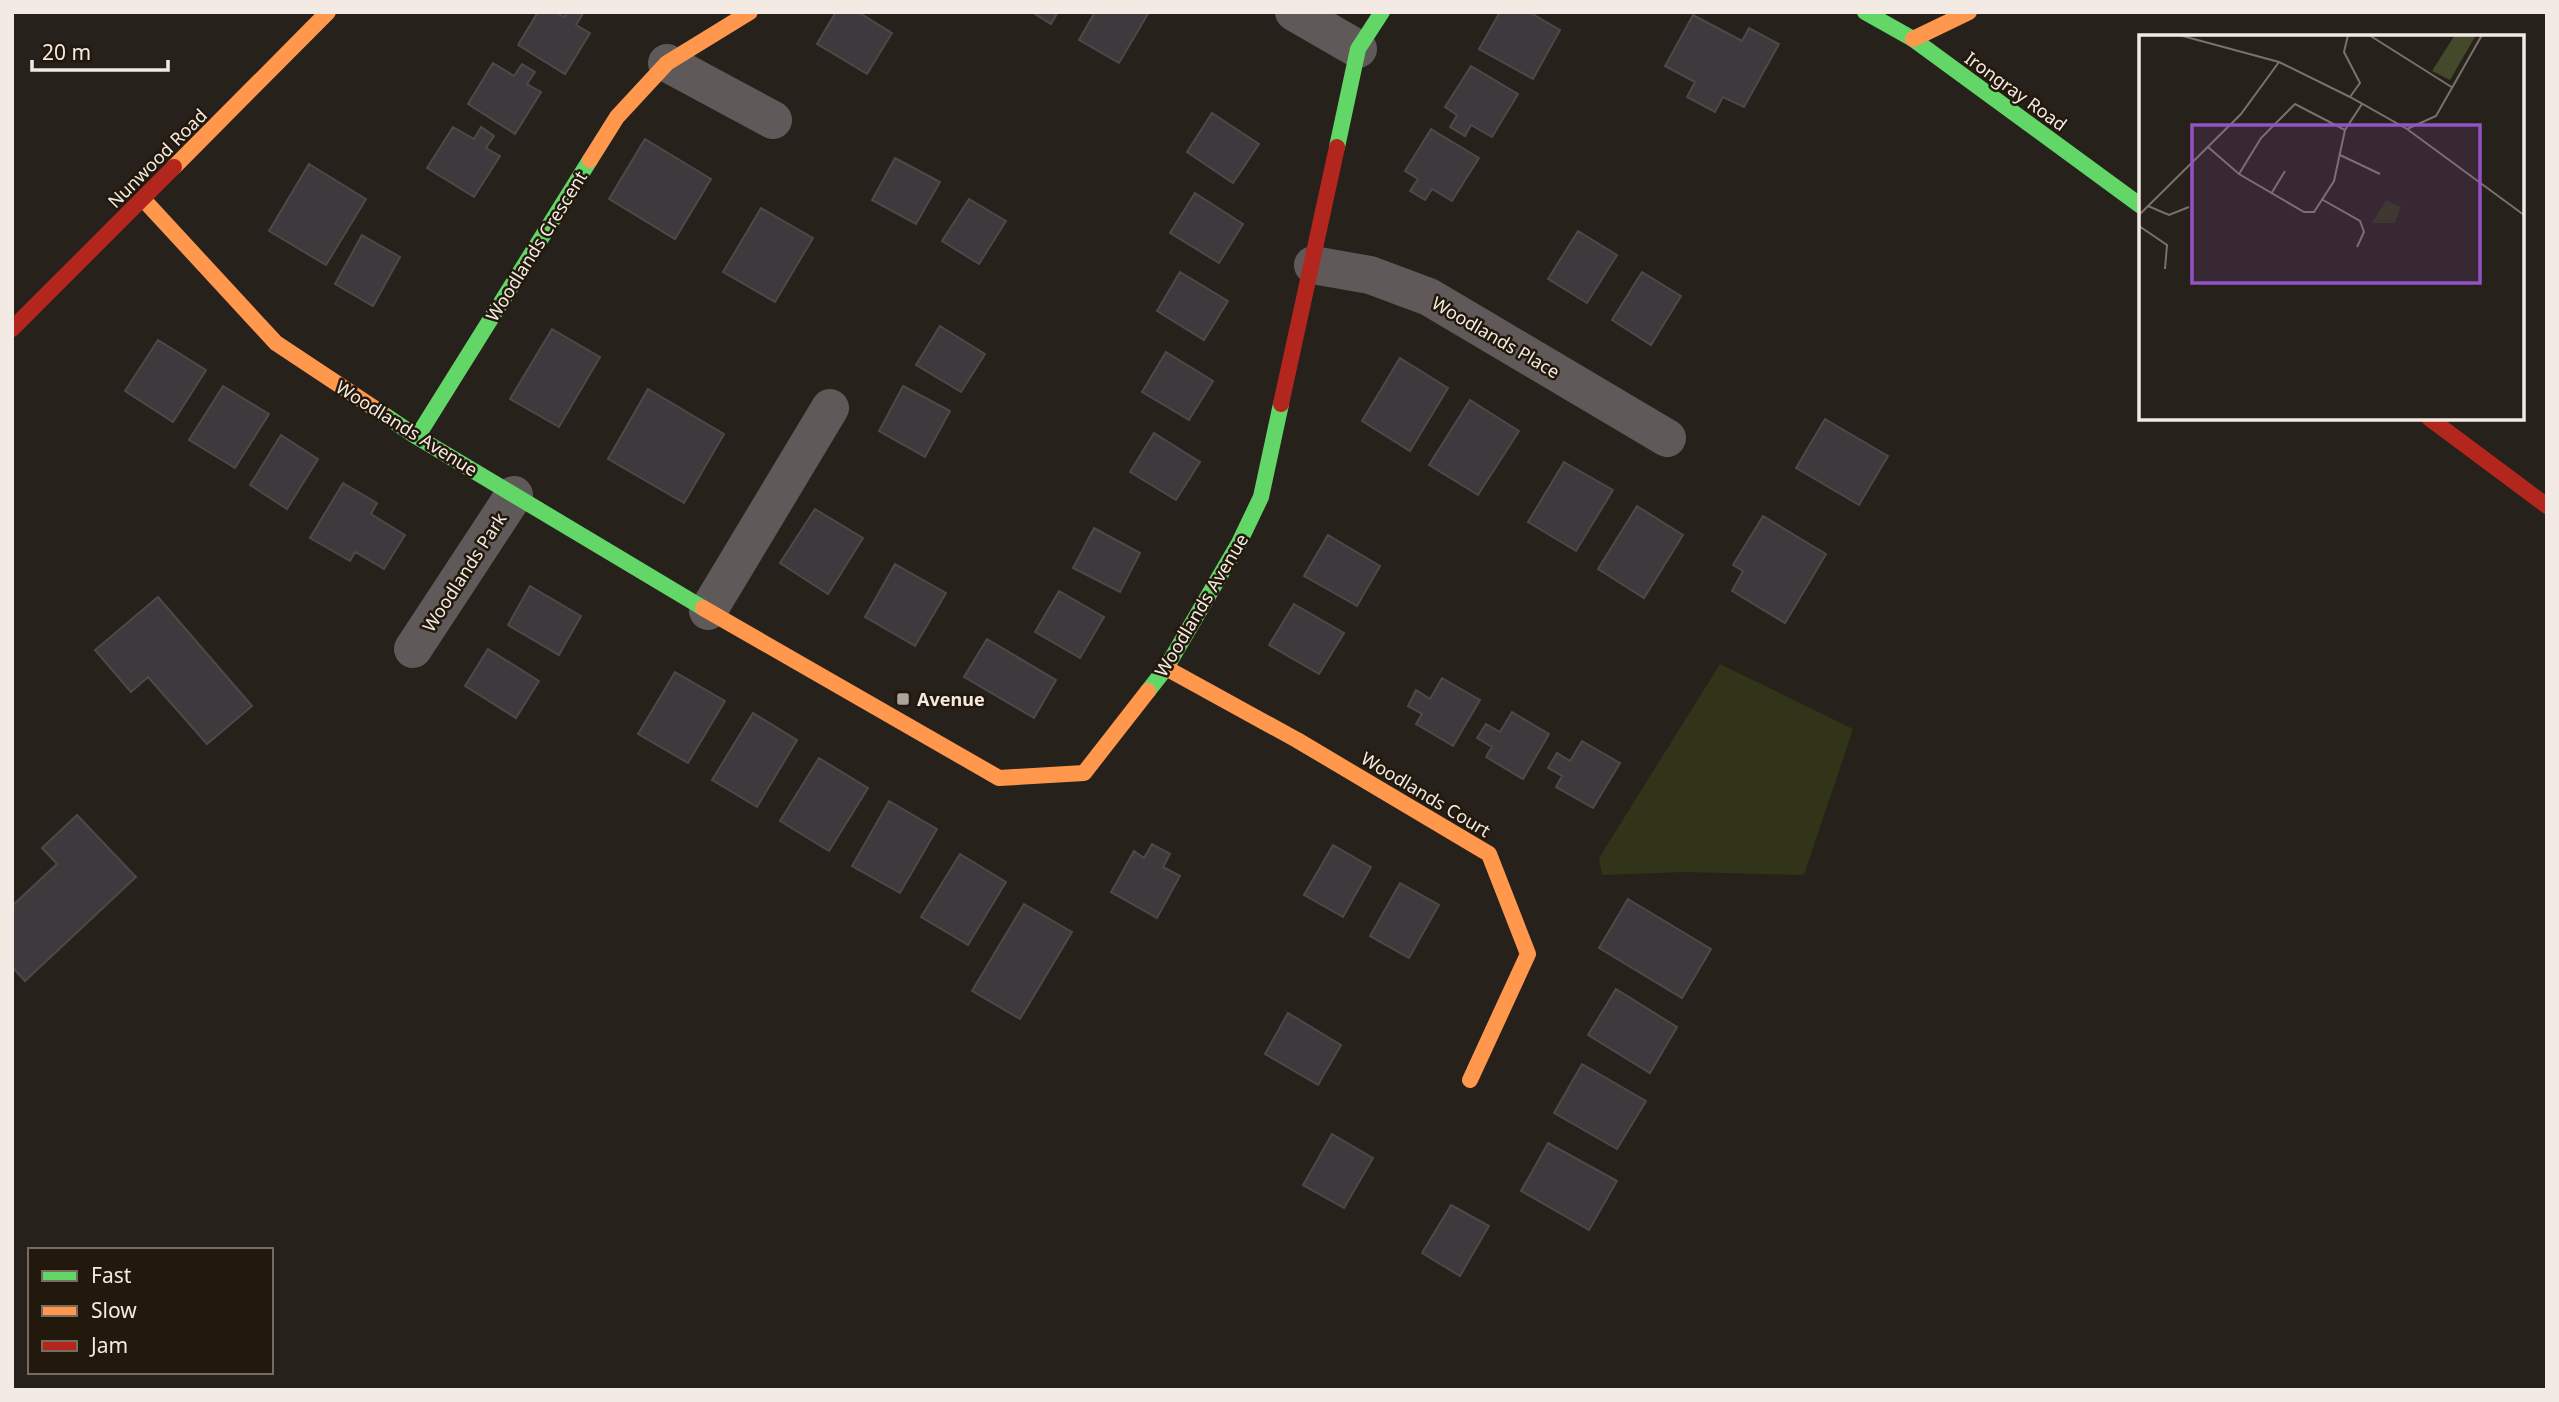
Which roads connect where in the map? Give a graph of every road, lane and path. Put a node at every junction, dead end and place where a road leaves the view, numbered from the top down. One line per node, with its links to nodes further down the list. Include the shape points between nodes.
1 (328, 12): 11 (street, Nunwood Road)
2 (750, 12): 9 (street, Woodlands Crescent)
3 (1294, 12): 8 (street)
4 (1382, 12): 8 (street, Woodlands Avenue)
5 (1865, 12): 7 (street, Irongray Road)
6 (1969, 12): 7 (street)
7 (1913, 39): 12 (street, Irongray Road)
8 (1357, 49): 13 (street, Woodlands Avenue)
9 (667, 63): 10 (street); 17 (street, Woodlands Crescent, via 617,117)
10 (773, 120)
11 (143, 199): 14 (street, Nunwood Road); 17 (street, Woodlands Avenue, via 276,343)
12 (2139, 205)
13 (1313, 265): 18 (street, Woodlands Place, via 1370,275 1429,297); 23 (street, Woodlands Avenue, via 1261,497)
14 (12, 329)
15 (830, 408): 21 (street)
16 (2432, 420): 20 (street)
17 (417, 437): 19 (street, Woodlands Avenue)
18 (1667, 438)
19 (514, 495): 21 (street, Woodlands Avenue); 22 (street, Woodlands Park)
20 (2547, 506)
21 (708, 611): 23 (street, Woodlands Avenue, via 999,778 1084,773)
22 (413, 649)
23 (1166, 667): 24 (street, Woodlands Court, via 1489,854 1528,954)
24 (1470, 1080)

